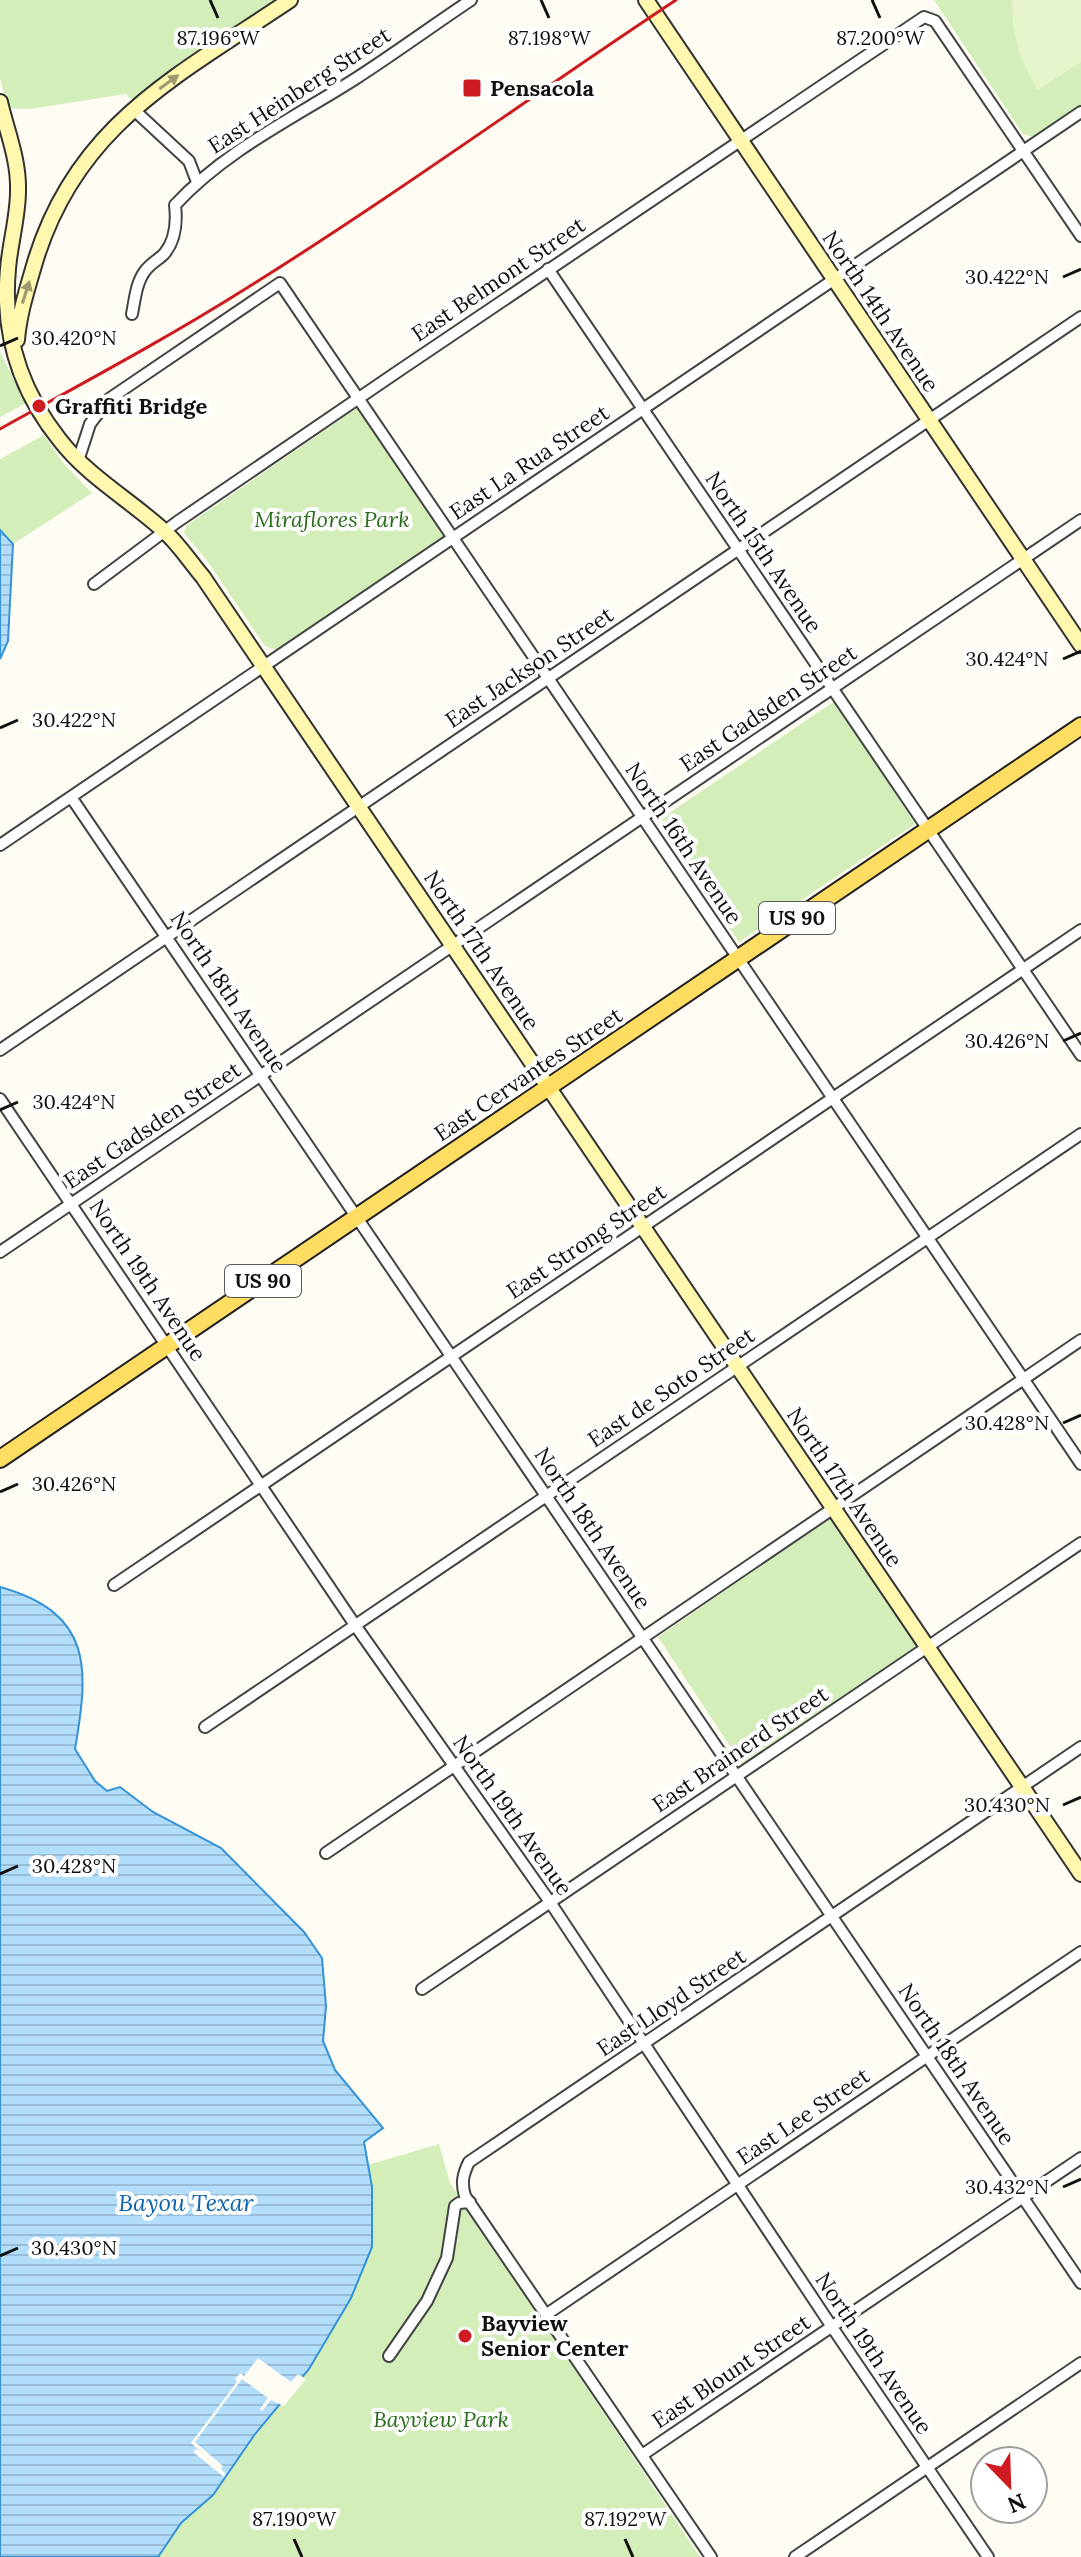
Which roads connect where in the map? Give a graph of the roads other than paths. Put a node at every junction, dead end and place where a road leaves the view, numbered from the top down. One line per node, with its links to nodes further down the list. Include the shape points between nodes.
1 (290, 0): 5 (street, one-way to 1)
2 (471, 0): 9 (street, East Heinberg Street)
3 (646, 0): 7 (street, North 14th Avenue)
4 (1, 109): 15 (street, North 17th Avenue, via 18,173 7,288)
5 (133, 109): 9 (street, via 189,161); 15 (street, one-way to 5, via 22,306 51,217 86,158)
6 (1081, 112): 8 (street, East La Rua Street)
7 (741, 139): 8 (street, East Belmont Street, via 918,19 930,18); 11 (street, East Belmont Street); 12 (street, North 14th Avenue)
8 (1023, 151): 10 (street); 12 (street, East La Rua Street)
9 (197, 182): 13 (street, East Heinberg Street, via 175,205 171,242 145,270)
10 (1081, 236)
11 (548, 269): 16 (street, East Belmont Street); 17 (street, North 15th Avenue)
12 (833, 280): 17 (street, East La Rua Street); 18 (street, North 14th Avenue)
13 (132, 314)
14 (1081, 317): 18 (street, East Jackson Street)
15 (17, 369): 19 (street, North 17th Avenue, via 32,400)
16 (358, 398): 19 (street, North 16th Avenue, via 280,283 109,399 90,424); 21 (street, East Belmont Street); 22 (street, North 16th Avenue)
17 (643, 409): 22 (street, East La Rua Street); 23 (street, North 15th Avenue)
18 (928, 421): 23 (street, East Jackson Street); 24 (street, North 14th Avenue)
19 (78, 461): 21 (street, North 17th Avenue)
20 (1081, 520): 24 (street, East Gadsden Street)
21 (164, 531): 25 (street, East Belmont Street); 27 (street, North 17th Avenue, via 203,577)
22 (453, 538): 27 (street, East La Rua Street); 28 (street, North 16th Avenue)
23 (738, 550): 28 (street, East Jackson Street); 29 (street, North 15th Avenue)
24 (1022, 560): 26 (street, North 14th Avenue); 29 (street, East Gadsden Street)
25 (94, 584)
26 (1081, 645)
27 (263, 667): 31 (street, East La Rua Street); 32 (street, North 17th Avenue)
28 (548, 678): 32 (street, East Jackson Street); 33 (street, North 16th Avenue)
29 (832, 689): 33 (street, East Gadsden Street); 34 (street, North 15th Avenue)
30 (1081, 726): 34 (main road, East Cervantes Street / US 90)
31 (71, 797): 35 (street, East La Rua Street); 37 (street, North 18th Avenue)
32 (358, 807): 37 (street, East Jackson Street); 38 (street, North 17th Avenue)
33 (642, 817): 38 (street, East Gadsden Street); 39 (street, North 16th Avenue)
34 (928, 830): 39 (main road, East Cervantes Street / US 90); 40 (street, North 15th Avenue)
35 (0, 845)
36 (1081, 930): 40 (street, East Strong Street)
37 (167, 937): 41 (street, East Jackson Street); 43 (street, North 18th Avenue)
38 (452, 946): 43 (street, East Gadsden Street); 44 (street, North 17th Avenue)
39 (738, 958): 44 (main road, East Cervantes Street / US 90); 45 (street, North 16th Avenue)
40 (1023, 969): 42 (street, North 15th Avenue); 45 (street, East Strong Street)
41 (0, 1050)
42 (1081, 1055)
43 (262, 1075): 48 (street, East Gadsden Street); 49 (street, North 18th Avenue)
44 (548, 1087): 49 (main road, East Cervantes Street / US 90); 50 (street, North 17th Avenue)
45 (833, 1098): 50 (street, East Strong Street); 51 (street, North 16th Avenue)
46 (0, 1099): 48 (street, North 19th Avenue)
47 (1081, 1134): 51 (street, East de Soto Street)
48 (72, 1204): 52 (street, East Gadsden Street); 54 (street, North 19th Avenue)
49 (357, 1217): 54 (main road, East Cervantes Street / US 90); 55 (street, North 18th Avenue)
50 (643, 1227): 55 (street, East Strong Street); 56 (street, North 17th Avenue)
51 (927, 1238): 56 (street, East de Soto Street); 57 (street, North 16th Avenue)
52 (0, 1252)
53 (1081, 1340): 57 (street)
54 (168, 1346): 58 (main road, East Cervantes Street / US 90); 60 (street, North 19th Avenue)
55 (453, 1356): 60 (street, East Strong Street); 61 (street, North 18th Avenue)
56 (737, 1366): 61 (street, East de Soto Street); 62 (street, North 17th Avenue)
57 (1023, 1379): 59 (street, North 16th Avenue); 62 (street)
58 (0, 1459)
59 (1081, 1464)
60 (261, 1485): 64 (street, East Strong Street); 65 (street, North 19th Avenue)
61 (547, 1495): 65 (street, East de Soto Street); 66 (street, North 18th Avenue)
62 (834, 1508): 66 (street); 67 (street, North 17th Avenue)
63 (1081, 1543): 67 (street, East Brainerd Street)
64 (114, 1585)
65 (355, 1625): 68 (street, East de Soto Street); 70 (street, North 19th Avenue)
66 (643, 1637): 70 (street); 71 (street, North 18th Avenue)
67 (927, 1647): 71 (street, East Brainerd Street); 72 (street, North 17th Avenue)
68 (205, 1727)
69 (1081, 1747): 72 (street, East Lloyd Street)
70 (453, 1766): 73 (street); 75 (street, North 19th Avenue)
71 (737, 1776): 75 (street, East Brainerd Street); 76 (street, North 18th Avenue)
72 (1022, 1787): 74 (street, North 17th Avenue); 76 (street, East Lloyd Street)
73 (326, 1853)
74 (1081, 1874)
75 (550, 1902): 78 (street, East Brainerd Street); 79 (street, North 19th Avenue)
76 (832, 1916): 79 (street, East Lloyd Street); 80 (street, North 18th Avenue)
77 (1081, 1952): 80 (street, East Lee Street)
78 (422, 1989)
79 (644, 2044): 82 (street, North 19th Avenue); 84 (street, East Lloyd Street, via 469,2162 463,2187)
80 (927, 2056): 82 (street, East Lee Street); 83 (street, North 18th Avenue)
81 (1081, 2158): 83 (street, East Blount Street)
82 (737, 2185): 86 (street, East Lee Street); 87 (street, North 19th Avenue)
83 (1023, 2197): 85 (street, North 18th Avenue); 87 (street, East Blount Street)
84 (470, 2202): 86 (street); 88 (street, via 455,2206 447,2258 427,2301)
85 (1081, 2283)
86 (547, 2314): 90 (street)
87 (832, 2327): 90 (street, East Blount Street); 91 (street, North 19th Avenue)
88 (389, 2356)
89 (1081, 2363): 91 (street)
90 (642, 2455): 92 (street)
91 (927, 2467): 93 (street); 94 (street, North 19th Avenue)
92 (711, 2557)
93 (795, 2557)
94 (988, 2557)

